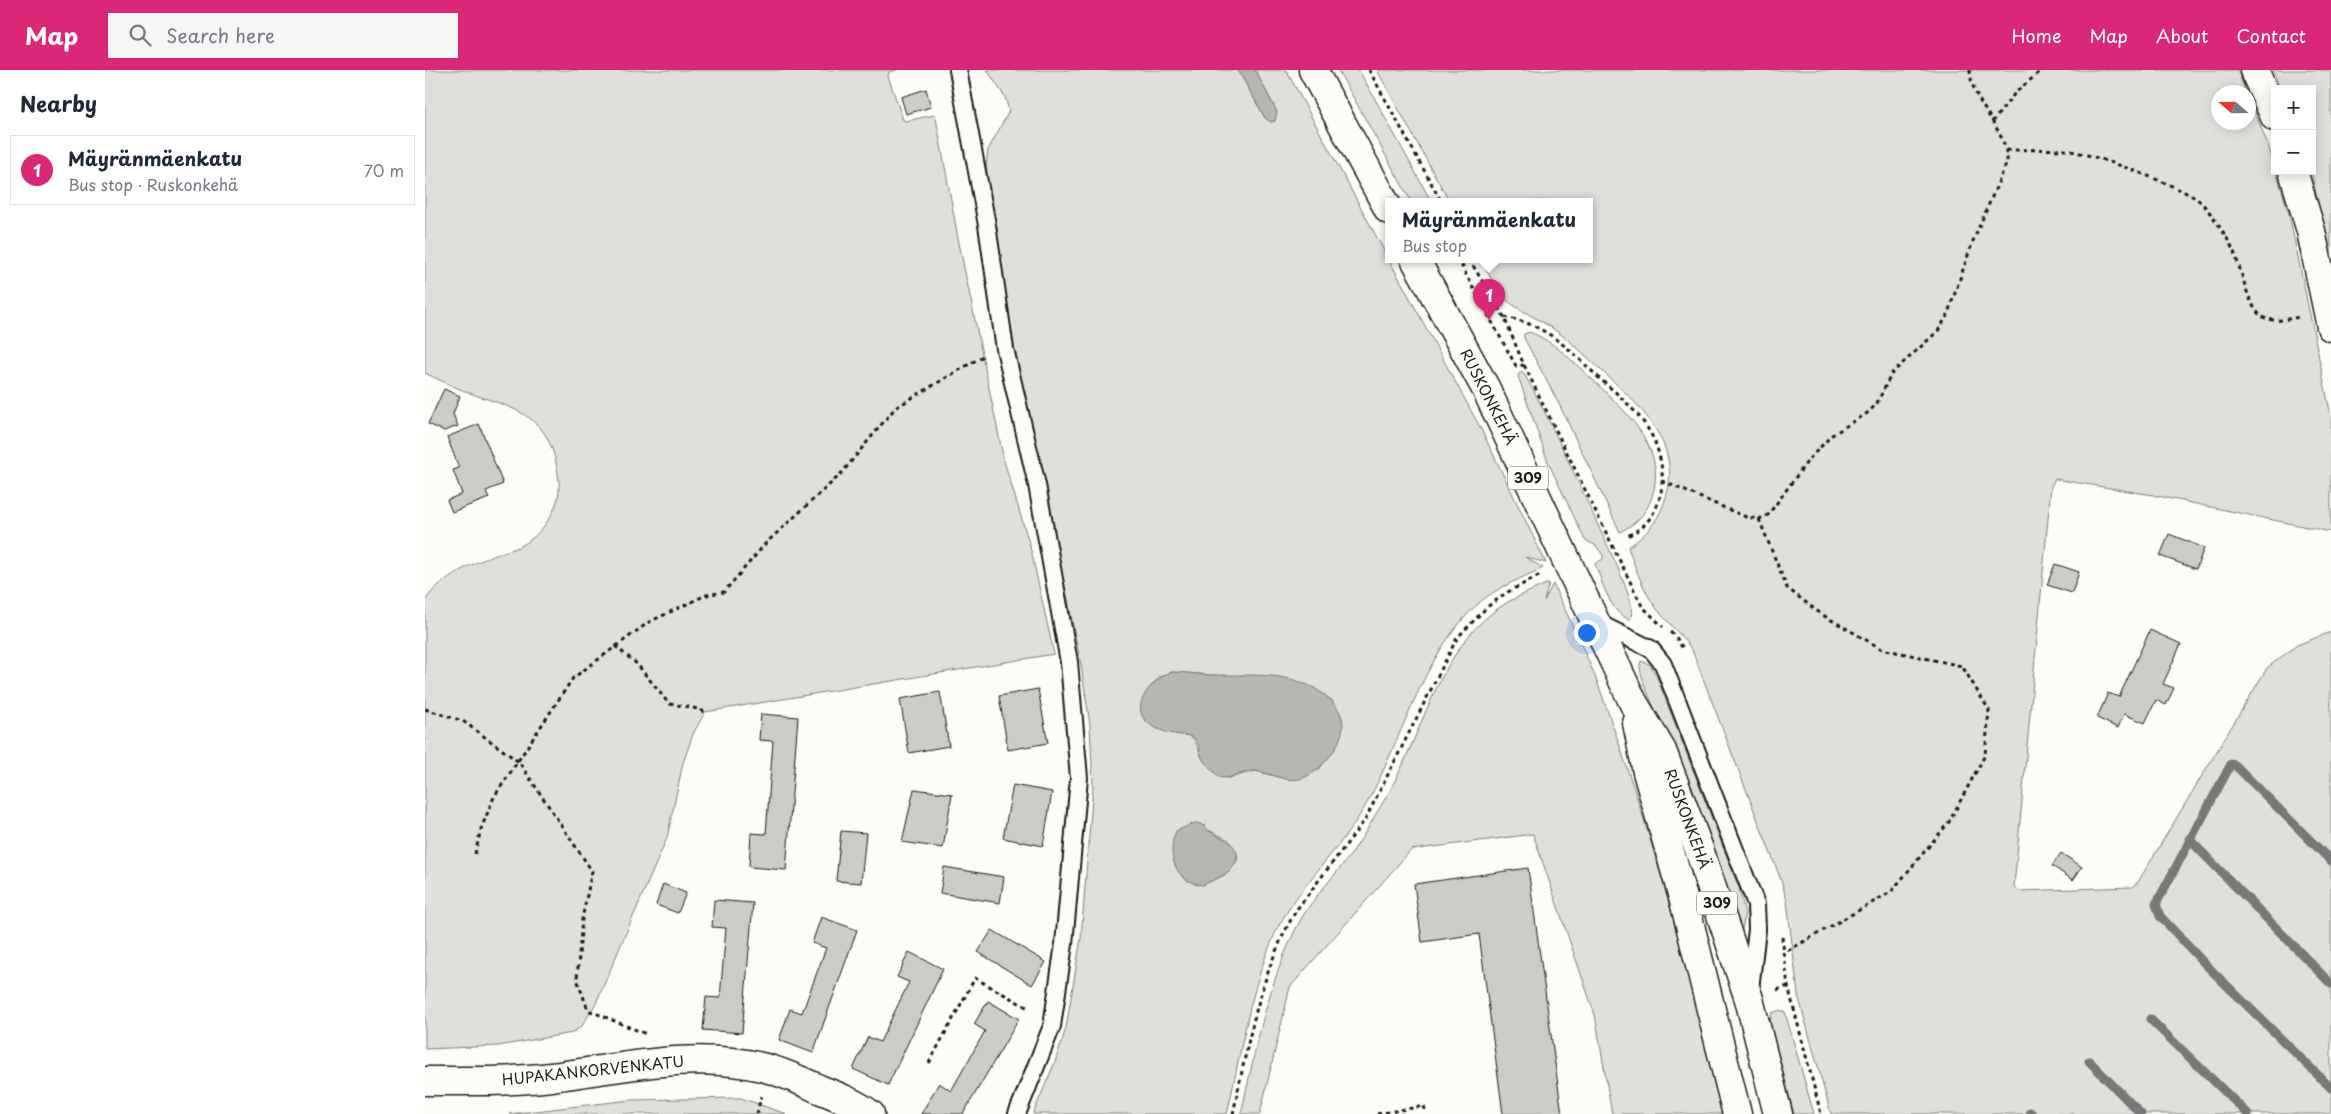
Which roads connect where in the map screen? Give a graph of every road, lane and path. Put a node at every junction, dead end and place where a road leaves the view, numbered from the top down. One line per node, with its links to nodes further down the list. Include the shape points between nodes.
1 (958, 70): 17 (lane, via 987,225)
2 (1313, 70): 12 (main road)
3 (1369, 70): 11 (path)
4 (1970, 70): 8 (path, via 1970,80)
5 (2042, 70): 8 (path, via 2015,92)
6 (2254, 70): 7 (main road)
7 (2271, 108)
8 (1991, 122): 9 (path)
9 (2007, 150): 16 (path, via 2079,153 2184,192 2205,208 2234,250 2254,308 2261,316 2279,320); 20 (path, via 2007,162 1973,241 1947,316 1938,331 1891,372 1877,403 1869,412 1832,435 1809,459 1776,506)
10 (2294, 175): 16 (main road, via 2311,231)
11 (1439, 198)
12 (1385, 203)
13 (1417, 263): 23 (main road, RUSKONKEHÄ / 309, via 1486,389)
14 (1467, 263): 18 (path, via 1462,267 1485,311 1516,366)
15 (1504, 317): 19 (path, via 1529,322 1545,331 1631,408 1651,435 1662,466)
16 (2329, 320)
17 (1005, 349): 24 (path, via 977,358 895,408 840,475 766,543 724,592 705,595 649,622); 32 (lane, via 1037,485 1069,662 1079,778)
18 (1524, 365)
19 (1662, 481): 20 (path); 21 (path, via 1656,509 1648,521)
20 (1759, 519): 30 (path, via 1787,588 1821,614 1882,649 1962,666 1989,710 1985,754 1981,763 1949,822 1891,892)
21 (1625, 537)
22 (1543, 574): 38 (path, via 1487,607 1457,638 1365,820 1297,909 1271,962)
23 (1598, 624): 25 (main road, RUSKONKEHÄ / 309); 31 (lane, via 1651,649 1663,664 1756,904 1757,930)
24 (615, 646): 27 (path, via 637,664 669,704); 28 (path, via 573,678)
25 (1633, 702): 31 (main road, RUSKONKEHÄ / 309, via 1662,751); 41 (main road, RUSKONKEHÄ / 309, via 1647,772 1684,901)
26 (425, 709): 28 (path, via 463,721)
27 (705, 712)
28 (519, 762): 29 (path, via 493,797); 33 (path, via 592,871 582,919 577,979 587,1010)
29 (475, 854)
30 (1782, 954)
31 (1749, 999): 42 (main road, RUSKONKEHÄ / 309)
32 (1053, 1026): 34 (path, via 1039,1014 975,978); 37 (lane)
33 (646, 1034)
34 (929, 1063)
35 (425, 1081): 36 (main road, HUPAKANKORVENKATU, via 516,1080 643,1063 737,1063 767,1068 860,1106)
36 (870, 1114)
37 (1017, 1114)
38 (1233, 1114)
39 (1377, 1114): 40 (path, via 1424,1106)
40 (1426, 1114)
41 (1737, 1114)
42 (1778, 1114)

